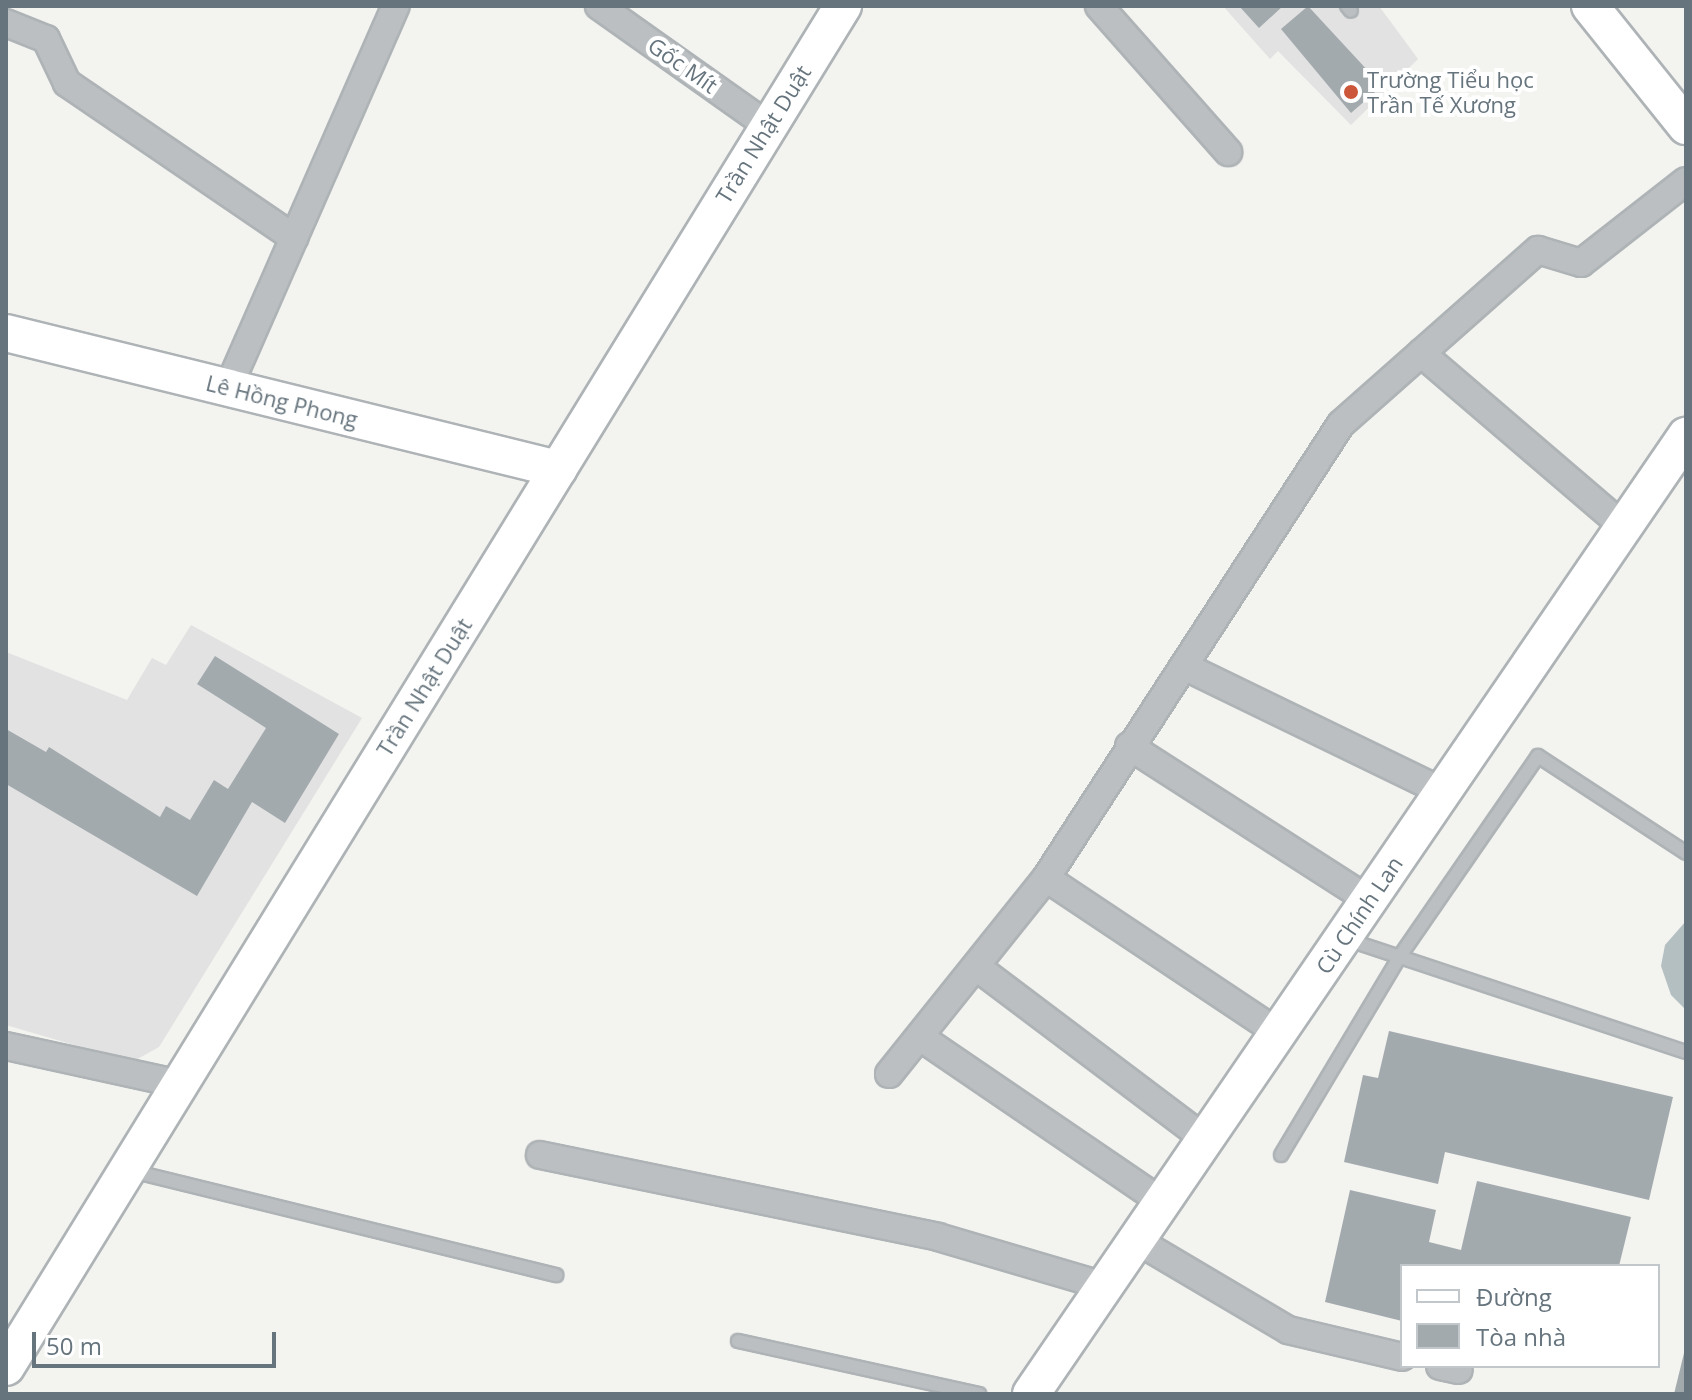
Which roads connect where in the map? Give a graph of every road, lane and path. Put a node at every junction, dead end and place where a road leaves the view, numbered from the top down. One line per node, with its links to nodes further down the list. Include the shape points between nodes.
1 (396, 6): 11 (street)
2 (599, 6): 7 (street, Gốc Mít)
3 (843, 6): 7 (street, Trần Nhật Duật)
4 (1099, 6): 9 (street)
5 (1590, 6): 8 (street)
6 (6, 23): 11 (street, via 46,39 67,83)
7 (767, 125): 16 (street, Trần Nhật Duật)
8 (1686, 126)
9 (1228, 152)
10 (1686, 181): 13 (street, via 1581,263 1538,250)
11 (294, 238): 14 (street)
12 (6, 333): 14 (street, Lê Hồng Phong)
13 (1421, 353): 17 (street); 18 (street, via 1341,424)
14 (228, 388): 16 (street, Lê Hồng Phong)
15 (1686, 436): 17 (street, Cù Chính Lan)
16 (558, 469): 32 (street, Trần Nhật Duật)
17 (1624, 527): 20 (street, Cù Chính Lan)
18 (1188, 668): 19 (street); 20 (street)
19 (1129, 746): 22 (street); 23 (street)
20 (1443, 792): 23 (street, Cù Chính Lan)
21 (1686, 853): 25 (lane, via 1538,756)
22 (1046, 878): 26 (street); 27 (street)
23 (1369, 900): 24 (street, Cù Chính Lan)
24 (1342, 938): 25 (lane); 27 (street, Cù Chính Lan)
25 (1400, 956): 30 (lane); 35 (lane)
26 (978, 968): 28 (street); 33 (street)
27 (1278, 1033): 33 (street, Cù Chính Lan)
28 (920, 1037): 31 (street); 37 (street)
29 (6, 1046): 32 (street)
30 (1686, 1052)
31 (889, 1074)
32 (180, 1084): 36 (street, Trần Nhật Duật)
33 (1205, 1139): 37 (street, Cù Chính Lan)
34 (540, 1155): 40 (street, via 938,1237)
35 (1281, 1155)
36 (126, 1170): 39 (lane); 43 (street, Trần Nhật Duật)
37 (1162, 1202): 38 (street, Cù Chính Lan)
38 (1136, 1240): 40 (street, Cù Chính Lan); 42 (street, via 1288,1330)
39 (556, 1275)
40 (1105, 1286): 45 (street, Cù Chính Lan)
41 (738, 1341): 44 (lane)
42 (1400, 1357)
43 (6, 1367)
44 (979, 1394)
45 (1031, 1394)

